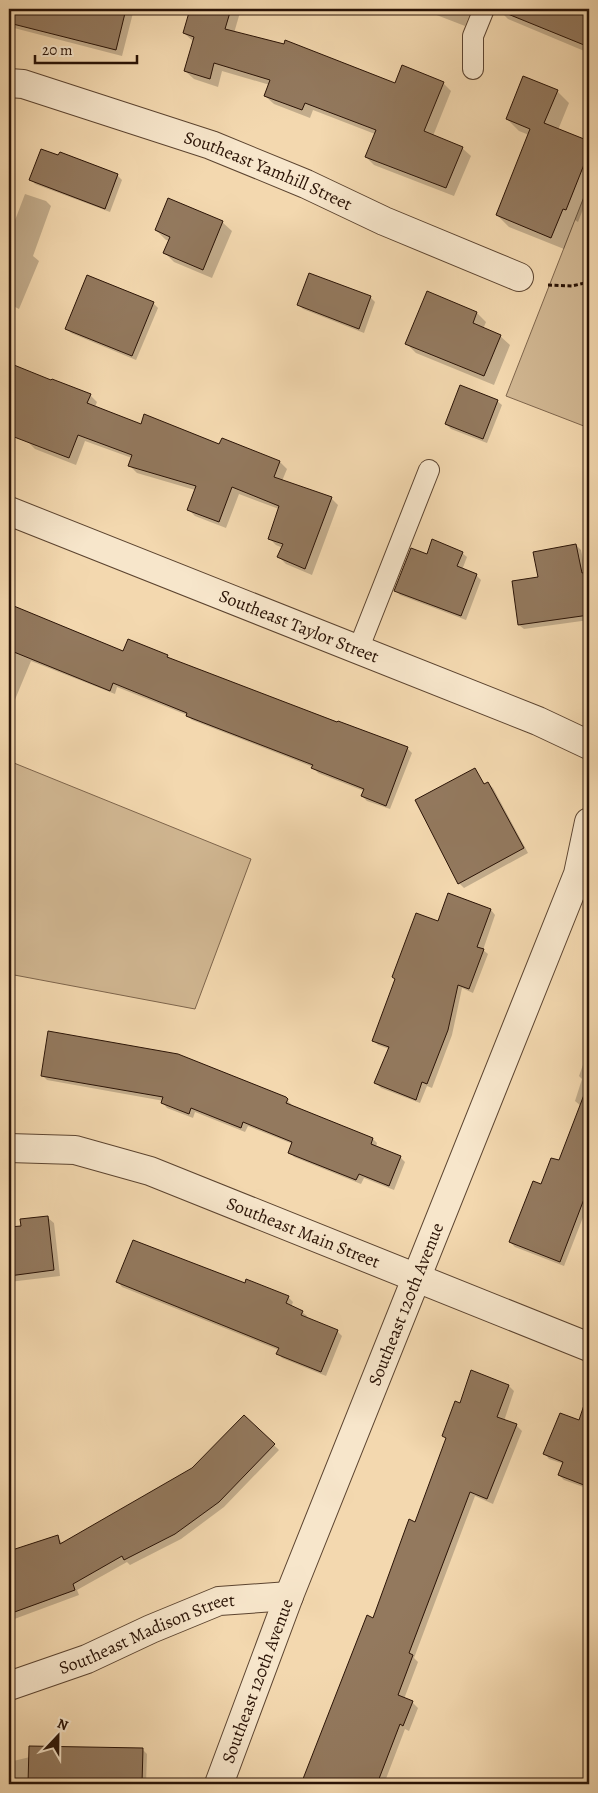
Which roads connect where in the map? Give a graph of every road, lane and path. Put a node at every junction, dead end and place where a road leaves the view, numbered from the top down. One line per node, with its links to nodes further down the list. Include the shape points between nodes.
1 (484, 9): 2 (lane, via 473,36)
2 (473, 69)
3 (9, 83): 4 (street, Southeast Yamhill Street, via 23,84 211,145)
4 (519, 277): 5 (path, via 543,285 572,286)
5 (589, 282)
6 (429, 470): 8 (lane)
7 (9, 511): 8 (street, Southeast Taylor Street)
8 (358, 650): 9 (street, Southeast Taylor Street, via 538,721)
9 (589, 745)
10 (589, 822): 12 (street, Southeast 120th Avenue, via 578,874)
11 (9, 1148): 12 (street, Southeast Main Street, via 76,1150 150,1171)
12 (417, 1278): 13 (street, Southeast Main Street); 14 (street, Southeast 120th Avenue)
13 (589, 1347)
14 (288, 1596): 15 (street, Southeast Madison Street, via 219,1601 87,1659); 16 (street, Southeast 120th Avenue)
15 (9, 1686)
16 (219, 1784)

